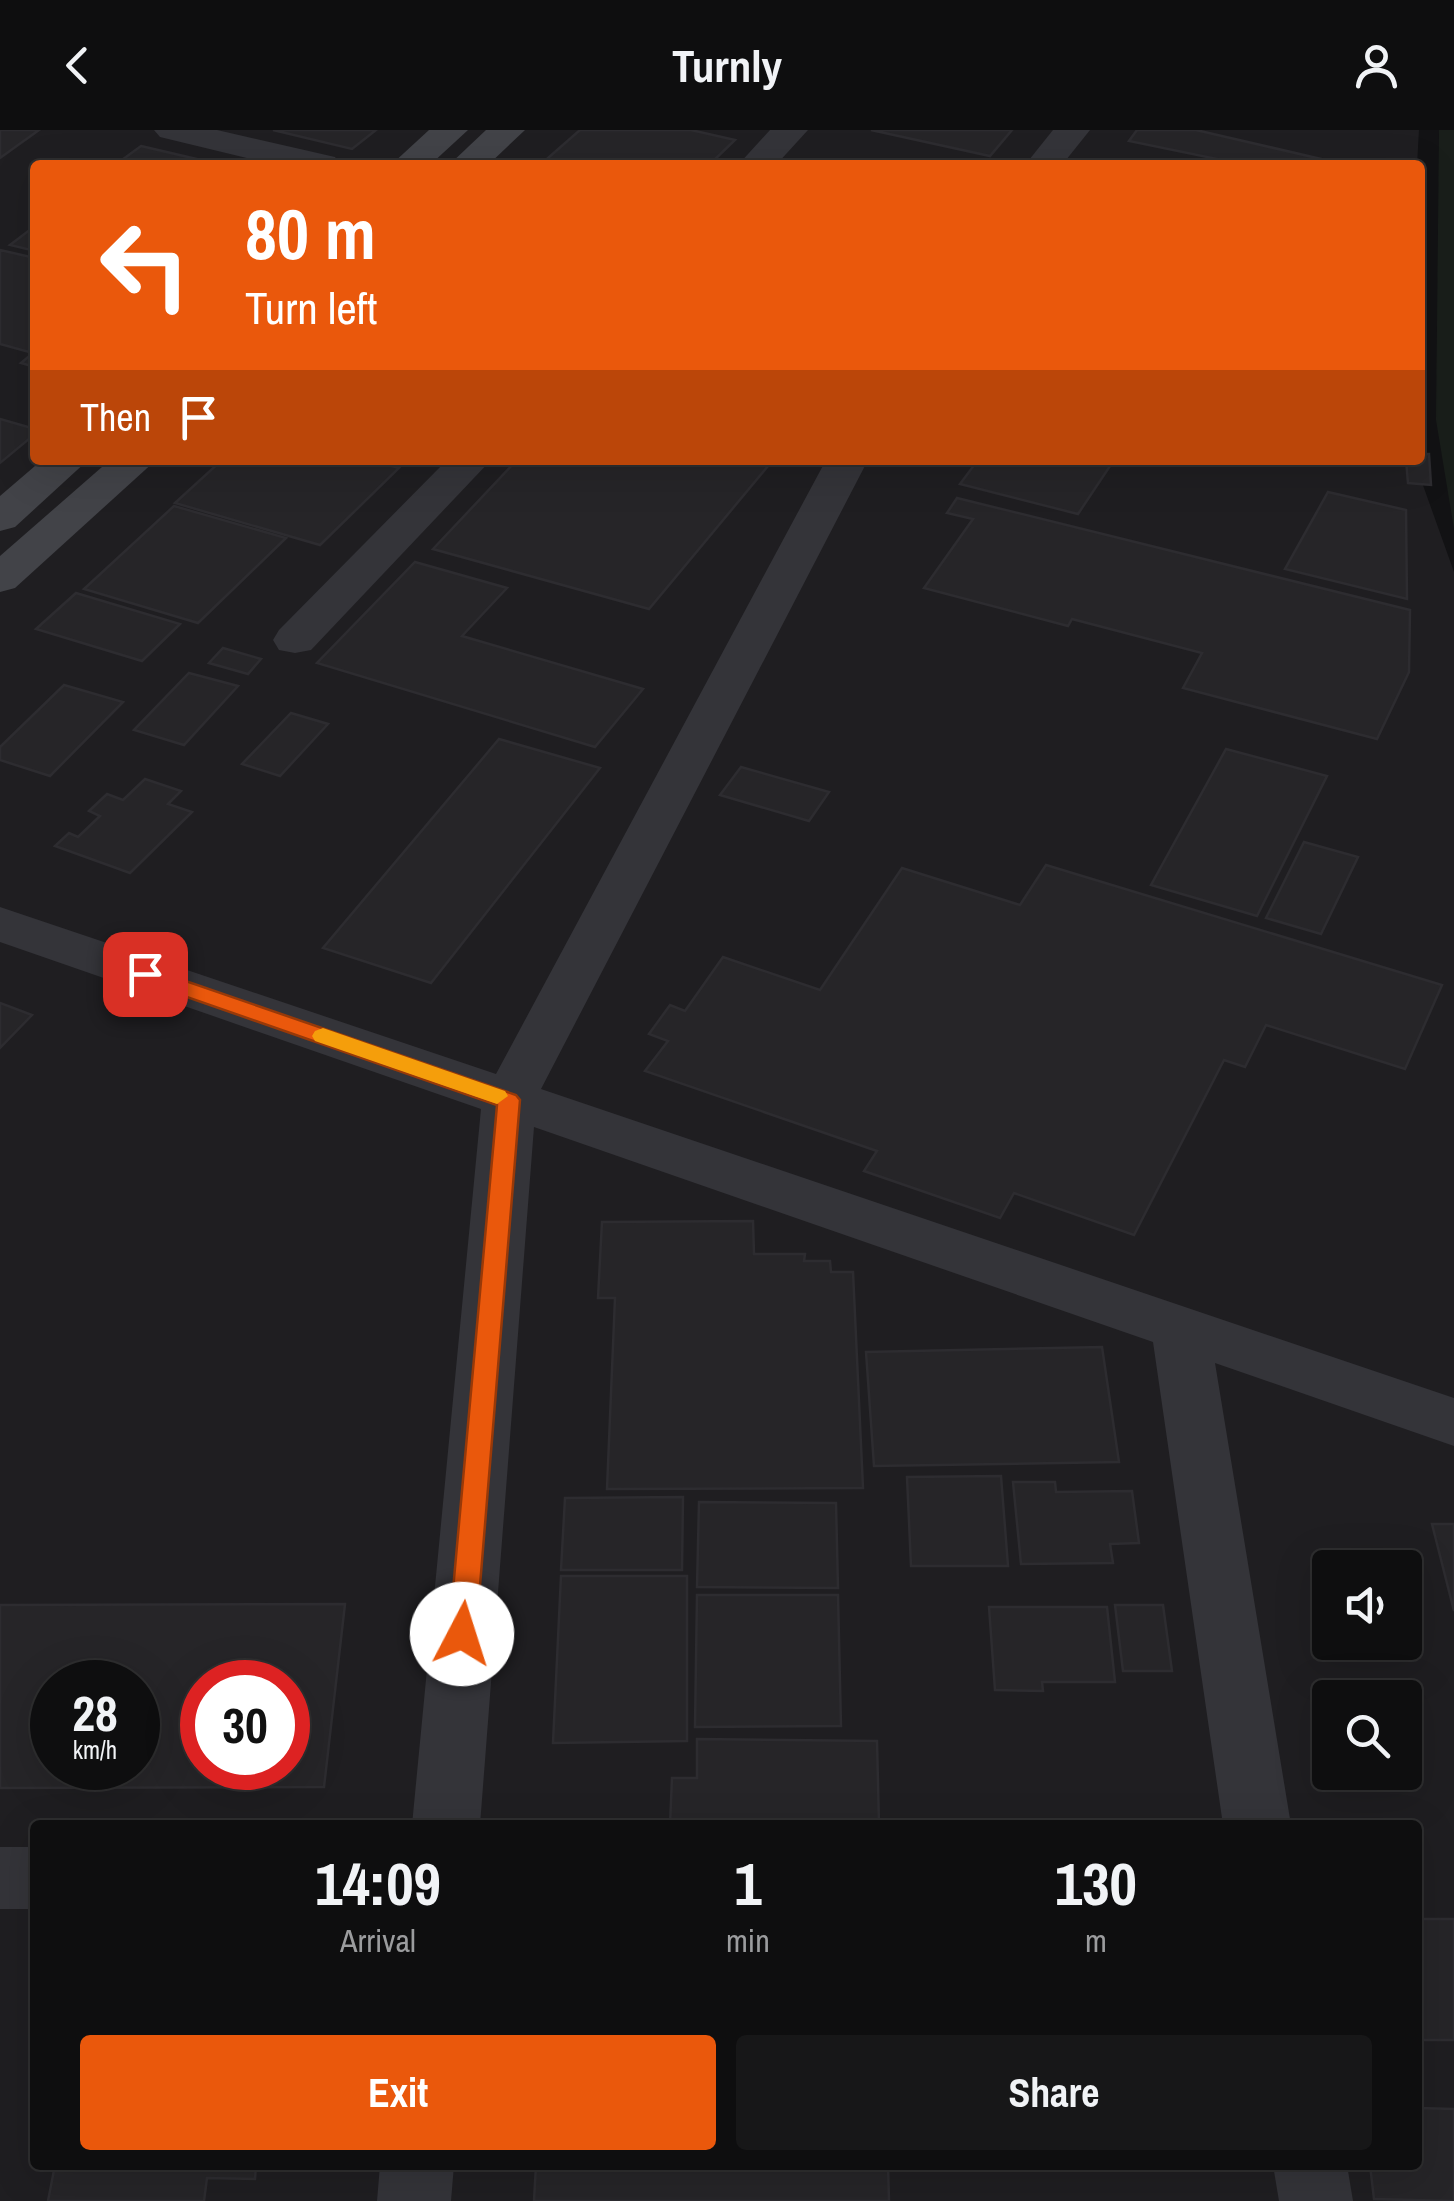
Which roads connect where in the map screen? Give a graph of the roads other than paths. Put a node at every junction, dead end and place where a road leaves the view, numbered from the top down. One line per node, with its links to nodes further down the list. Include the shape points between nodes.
1 (172, 130): 6 (street)
2 (450, 130): 7 (main road)
3 (506, 130): 8 (main road)
4 (790, 130): 9 (street)
5 (1072, 130): 10 (street)
6 (301, 160)
7 (415, 160)
8 (473, 160)
9 (761, 160)
10 (1047, 160)
11 (61, 465): 15 (main road)
12 (128, 465): 16 (main road)
13 (465, 465): 17 (street)
14 (844, 465): 19 (street)
15 (0, 518)
16 (0, 580)
17 (295, 640)
18 (0, 924): 19 (street)
19 (508, 1100): 20 (street); 22 (street)
20 (1180, 1328): 21 (street); 23 (street)
21 (1454, 1422)
22 (446, 1820)
23 (1257, 1820)
24 (0, 1878): 25 (street)
25 (30, 1878)
26 (417, 2170): 28 (street)
27 (1311, 2170): 29 (street)
28 (414, 2201)
29 (1316, 2201)

